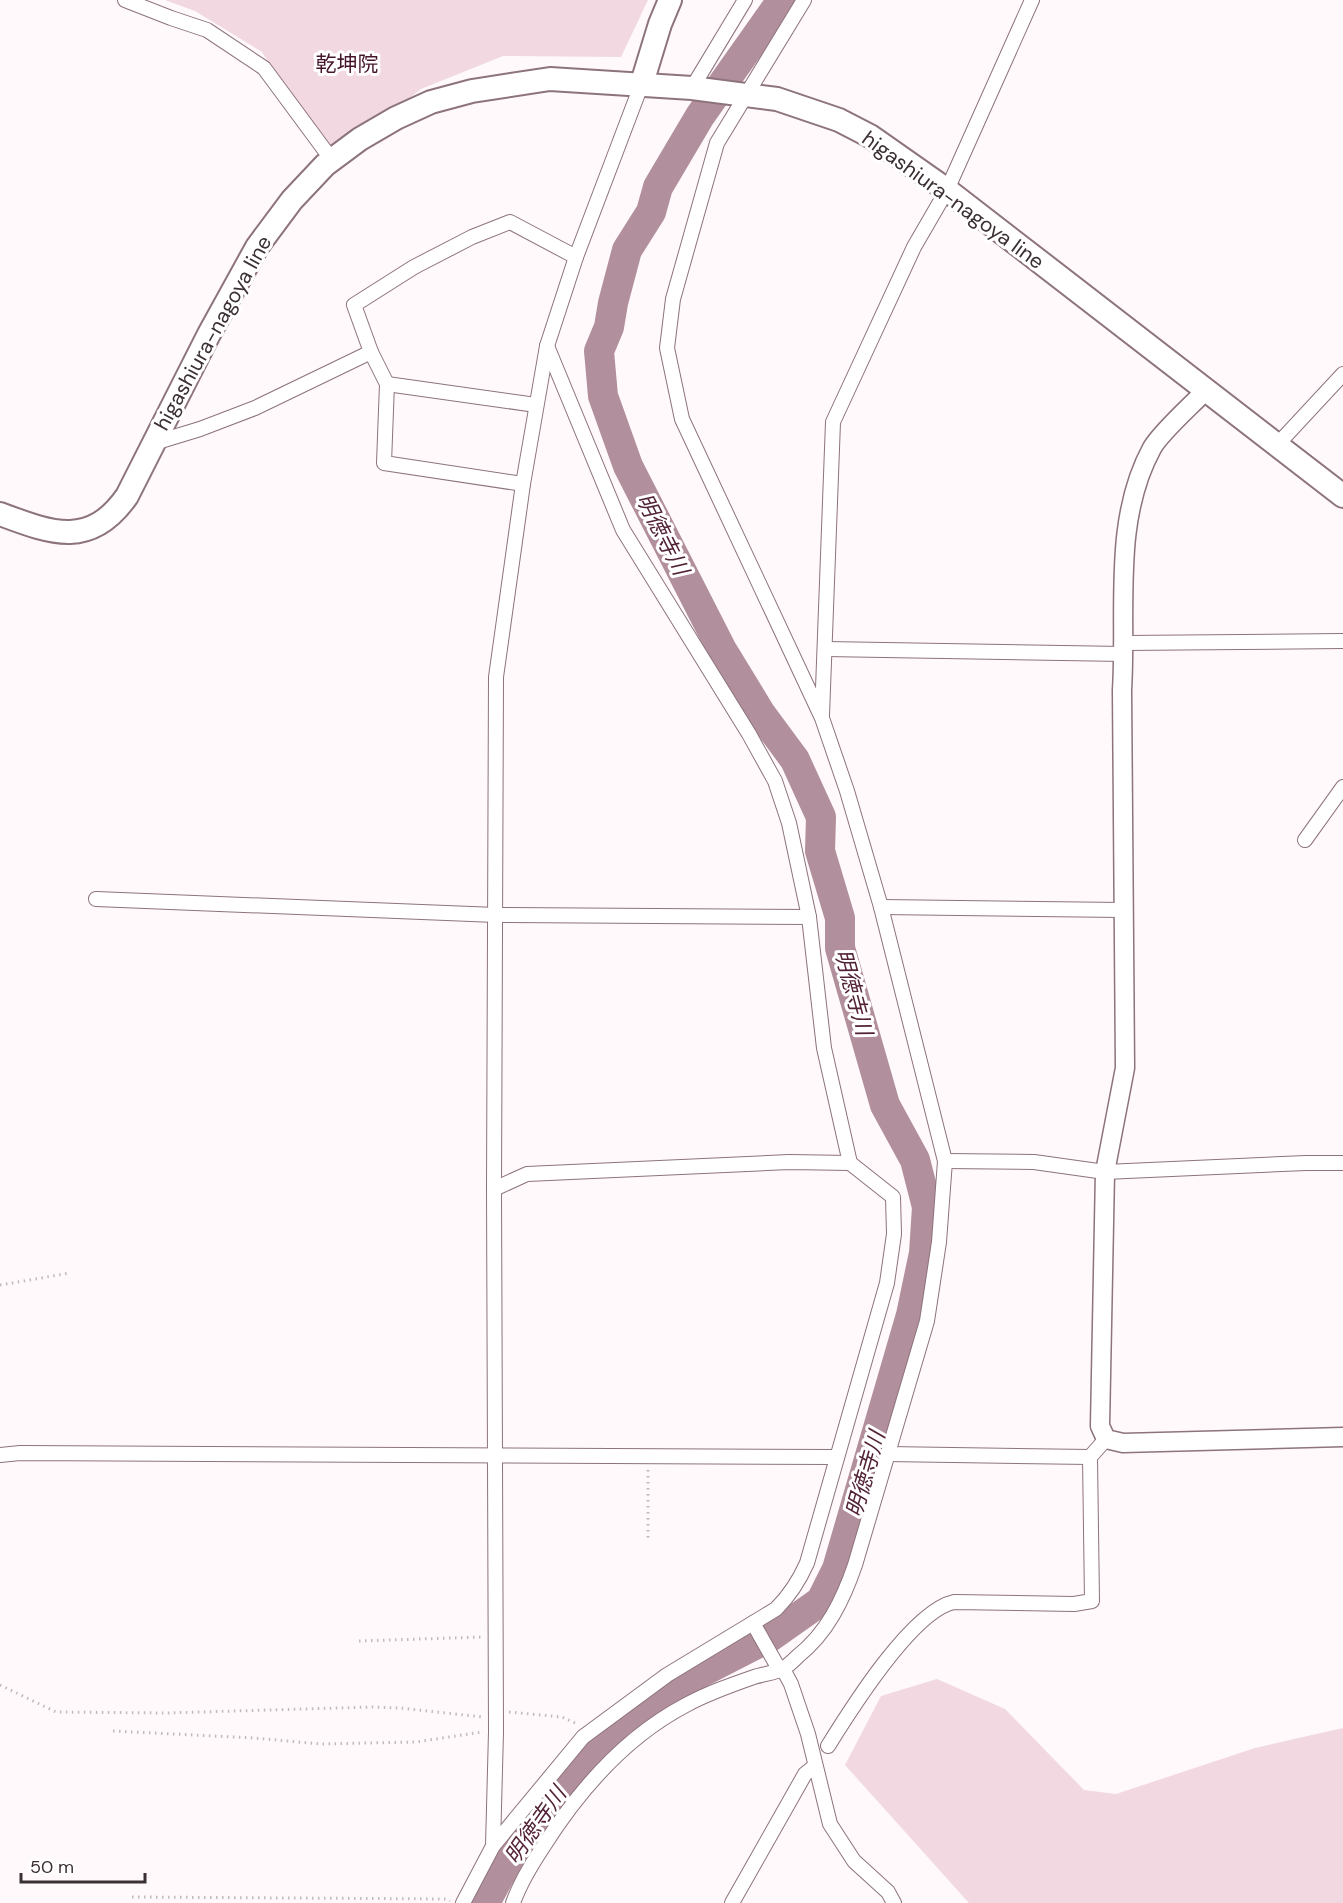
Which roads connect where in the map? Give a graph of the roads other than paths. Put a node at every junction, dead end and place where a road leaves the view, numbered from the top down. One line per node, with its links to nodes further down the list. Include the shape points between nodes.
1 (125, 0): 9 (street, via 207,30 264,68)
2 (670, 0): 6 (main road)
3 (745, 0): 7 (street)
4 (804, 0): 8 (street)
5 (1032, 0): 10 (street)
6 (642, 83): 7 (main road, higashiura-nagoya line); 9 (main road, higashiura-nagoya line, via 550,79 472,91 431,102 396,118); 11 (street)
7 (692, 88): 8 (main road, higashiura-nagoya line)
8 (744, 93): 10 (main road, higashiura-nagoya line, via 777,99 839,120 879,142); 28 (street, via 717,143 673,298 667,348 682,419)
9 (332, 160): 18 (main road, higashiura-nagoya line, via 292,200 257,247)
10 (947, 190): 16 (main road, higashiura-nagoya line); 26 (street, via 914,247 833,422)
11 (576, 257): 12 (street); 13 (street, via 510,222 472,237 354,305)
12 (547, 346): 17 (street); 35 (street, via 623,530 775,781 789,823)
13 (370, 352): 15 (street); 19 (street, via 255,408)
14 (1343, 374): 21 (street)
15 (387, 384): 17 (street); 22 (street, via 384,463)
16 (1205, 391): 21 (main road, higashiura-nagoya line); 27 (street, via 1153,445 1136,483 1124,562)
17 (536, 405): 22 (street)
18 (171, 406): 19 (street, via 177,425); 20 (main road, higashiura-nagoya line)
19 (200, 429): 20 (street)
20 (154, 443): 24 (main road, higashiura-nagoya line, via 118,509 95,526 53,532)
21 (1277, 446): 23 (main road, higashiura-nagoya line)
22 (523, 484): 34 (street, via 496,677)
23 (1343, 496)
24 (0, 514)
25 (1343, 641): 27 (street)
26 (825, 649): 27 (street); 28 (street)
27 (1124, 649): 33 (street)
28 (822, 718): 32 (street)
29 (1343, 787): 30 (street)
30 (1305, 840)
31 (96, 899): 34 (street)
32 (881, 907): 33 (street); 36 (street)
33 (1123, 910): 39 (street, via 1125,1068)
34 (496, 915): 35 (street); 40 (street)
35 (809, 917): 37 (street, via 824,1048)
36 (945, 1161): 39 (street, via 1034,1162); 43 (street, via 929,1310)
37 (850, 1162): 40 (street, via 527,1174); 46 (street, via 893,1197 894,1234 887,1283)
38 (1343, 1163): 39 (street)
39 (1105, 1172): 42 (street, via 1100,1426)
40 (494, 1189): 45 (street)
41 (1343, 1437): 42 (street, via 1123,1443)
42 (1106, 1439): 47 (street)
43 (887, 1454): 47 (street); 49 (street, via 855,1565 839,1604 813,1644)
44 (0, 1455): 45 (street)
45 (495, 1455): 46 (street); 52 (street)
46 (837, 1457): 48 (street, via 807,1563 797,1584)
47 (1090, 1457): 50 (street, via 1092,1601 944,1605 923,1620 887,1659)
48 (756, 1627): 49 (street); 52 (street, via 667,1675 587,1735)
49 (779, 1666): 51 (street, via 791,1684); 54 (street, via 687,1704 626,1746 565,1814 528,1870)
50 (828, 1746)
51 (815, 1766): 55 (street, via 805,1774); 56 (street, via 830,1824 854,1861 888,1892)
52 (493, 1846): 53 (street)
53 (463, 1903)
54 (513, 1903)
55 (732, 1903)
56 (894, 1903)

